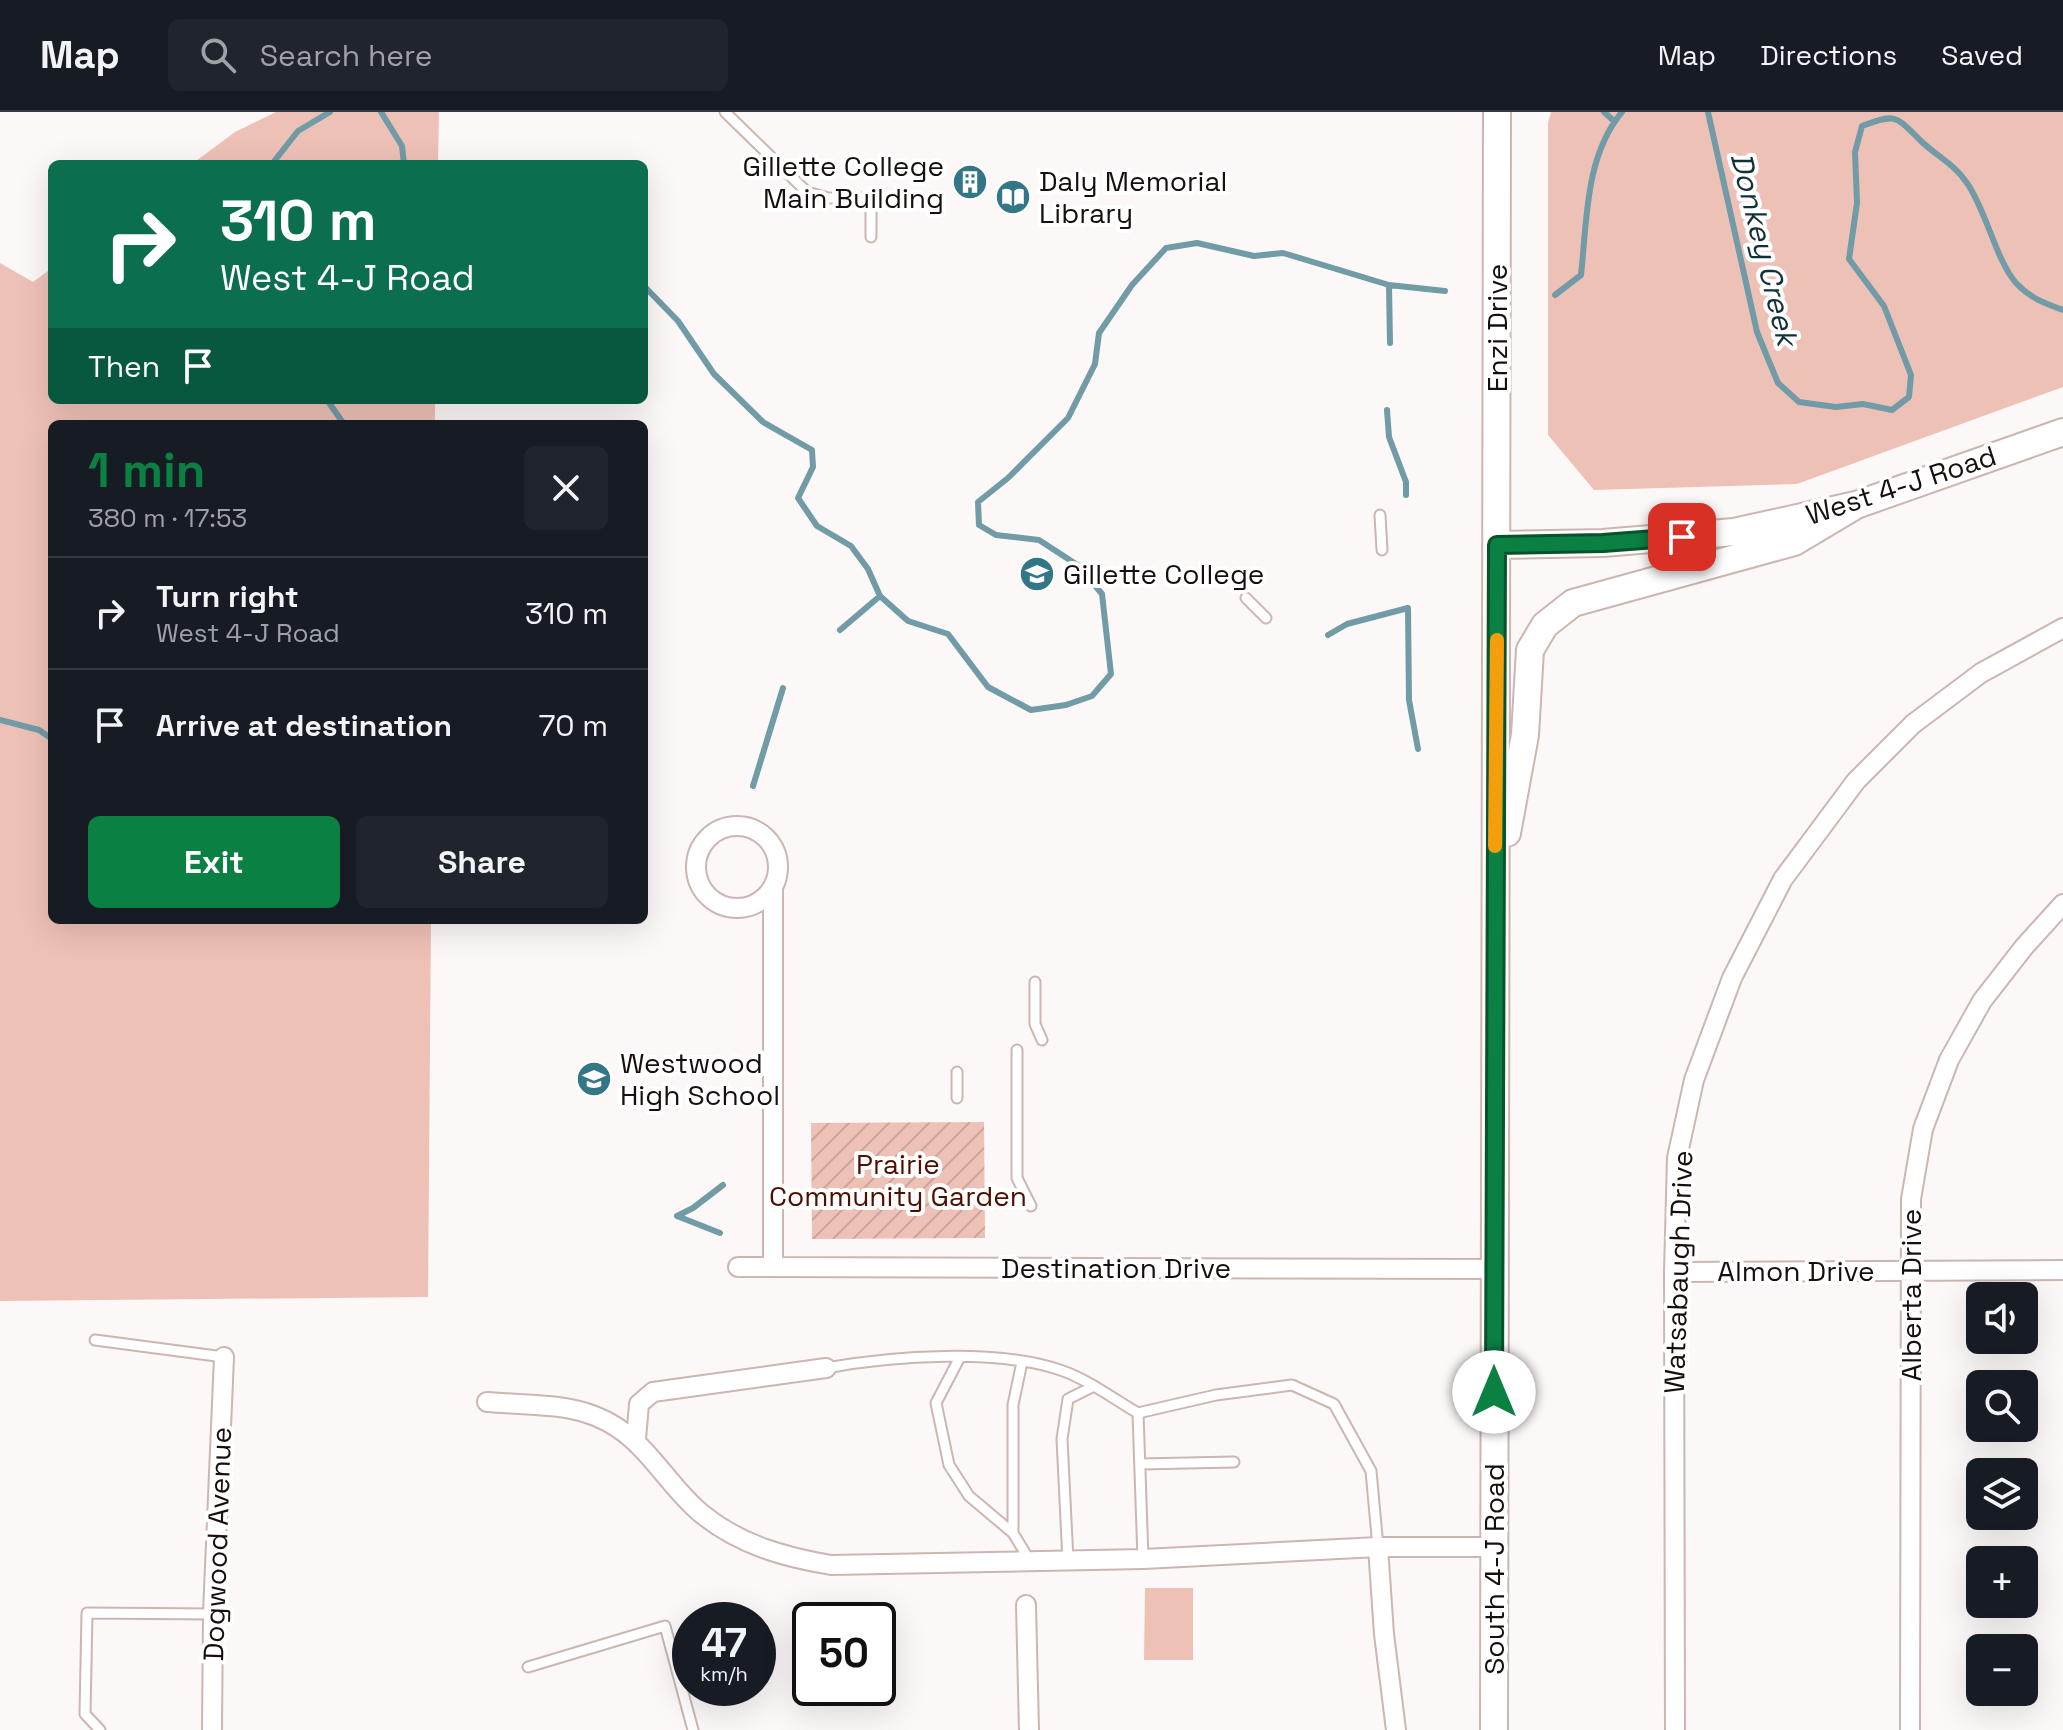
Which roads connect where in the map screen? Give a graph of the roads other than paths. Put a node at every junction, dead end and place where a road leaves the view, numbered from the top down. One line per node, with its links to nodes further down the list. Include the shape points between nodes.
1 (725, 112): 3 (lane, via 807,192 828,198)
2 (1497, 112): 9 (main road, Enzi Drive)
3 (871, 198): 4 (lane); 5 (lane)
4 (914, 198)
5 (871, 237)
6 (2063, 432): 7 (main road, West 4-J Road)
7 (1856, 505): 9 (main road, West 4-J Road, via 1734,532); 15 (main road, via 1794,542 1573,603 1545,625 1530,650 1525,735)
8 (1380, 515): 10 (lane)
9 (1497, 545): 15 (main road, South 4-J Road)
10 (1382, 550)
11 (1246, 598): 12 (lane)
12 (1266, 618)
13 (2063, 628): 28 (street, Watsabaugh Drive, via 1981,673 1913,724 1856,781 1783,879 1732,978 1694,1080 1677,1158)
14 (773, 887): 14 (street, via 778,862 774,849 756,831 717,831 699,850 697,877 712,900 738,908 764,898); 24 (street)
15 (1495, 900): 25 (main road, South 4-J Road)
16 (2063, 904): 27 (street, Alberta Drive, via 1982,1001 1949,1060 1923,1129 1911,1199)
17 (1035, 982): 18 (lane, via 1035,1024)
18 (1042, 1040)
19 (1017, 1050): 22 (lane, via 1017,1178)
20 (957, 1072): 21 (lane)
21 (957, 1098)
22 (1031, 1206)
23 (738, 1267): 24 (street, Destination Drive)
24 (773, 1267): 25 (street, Destination Drive)
25 (1494, 1269): 42 (main road, South 4-J Road)
26 (2063, 1270): 27 (street, Almon Drive)
27 (1910, 1271): 28 (street, Almon Drive); 56 (street, Alberta Drive)
28 (1674, 1272): 55 (street, Watsabaugh Drive)
29 (95, 1340): 30 (lane)
30 (224, 1357): 47 (street, Dogwood Avenue)
31 (960, 1357): 32 (lane); 33 (lane); 40 (lane, via 936,1403 949,1465 969,1496)
32 (1022, 1362): 34 (lane, via 1065,1371); 40 (lane, via 1013,1405)
33 (826, 1368): 37 (street, via 653,1392 639,1404)
34 (1092, 1387): 36 (lane); 45 (lane, via 1068,1399 1062,1439)
35 (487, 1402): 37 (street, via 558,1407 595,1416)
36 (1138, 1413): 39 (lane); 41 (lane, via 1292,1385 1334,1404 1371,1471)
37 (636, 1439): 44 (street, via 701,1514 743,1541 788,1558 831,1565)
38 (1234, 1462): 39 (lane)
39 (1140, 1464): 43 (lane)
40 (1013, 1533): 44 (lane)
41 (1378, 1547): 42 (street); 43 (street); 53 (street)
42 (1493, 1547): 54 (main road, South 4-J Road)
43 (1143, 1559): 45 (street)
44 (1030, 1561): 45 (street)
45 (1068, 1561)
46 (1026, 1605): 52 (street)
47 (213, 1614): 49 (lane, via 87,1613 85,1714); 50 (street, Dogwood Avenue)
48 (528, 1667): 51 (lane, via 665,1626)
49 (100, 1730)
50 (212, 1730)
51 (693, 1730)
52 (1029, 1730)
53 (1396, 1730)
54 (1494, 1730)
55 (1675, 1730)
56 (1910, 1730)

